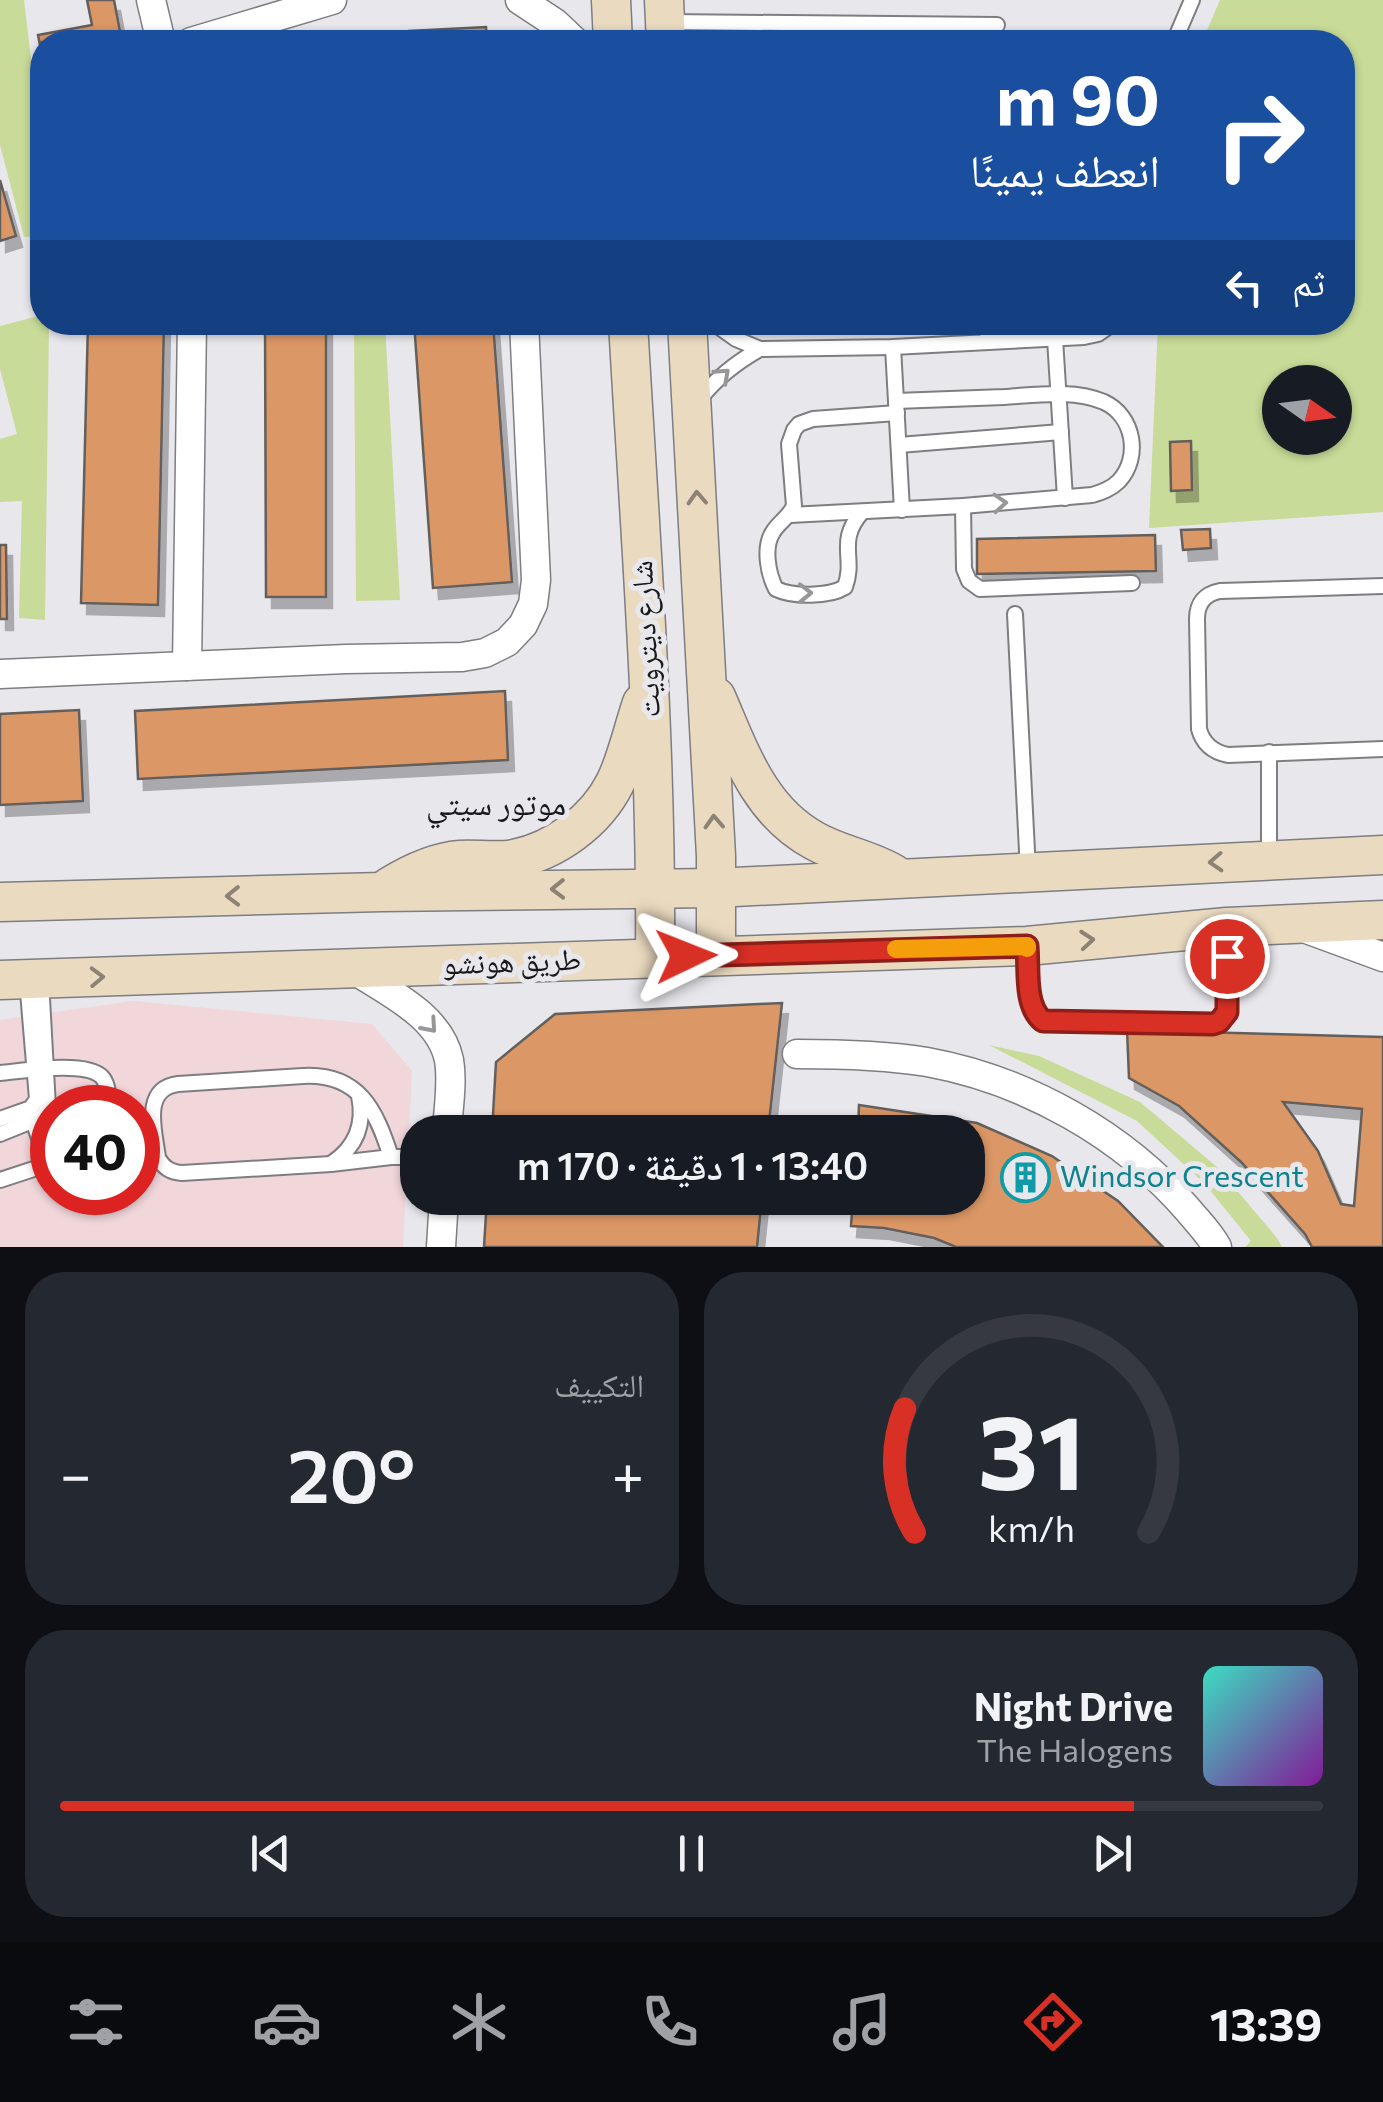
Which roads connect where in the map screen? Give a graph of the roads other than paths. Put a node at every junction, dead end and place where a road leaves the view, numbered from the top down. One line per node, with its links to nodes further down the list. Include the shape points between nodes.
1 (151, 0): 8 (street)
2 (332, 0): 9 (street)
3 (520, 0): 10 (street)
4 (611, 0): 11 (street)
5 (1192, 0): 12 (lane)
6 (665, 22): 7 (lane)
7 (997, 25)
8 (158, 30)
9 (231, 30)
10 (562, 30)
11 (612, 30)
12 (1179, 30)
13 (192, 335): 37 (street)
14 (525, 335): 37 (street, via 536,580 523,625 506,642 462,657)
15 (629, 335): 40 (street, شارع ديترويت)
16 (688, 335): 26 (street, شارع ديترويت)
17 (732, 335): 23 (lane)
18 (988, 335): 21 (lane)
19 (1088, 335): 20 (lane)
20 (1056, 338): 21 (lane); 24 (lane)
21 (988, 342): 22 (lane)
22 (893, 346): 23 (lane); 25 (lane)
23 (760, 349): 26 (lane, one-way to 23, via 720,376)
24 (1059, 394): 25 (lane); 27 (lane); 29 (lane, via 1106,403 1120,413 1132,446 1122,478 1108,490)
25 (896, 407): 28 (lane); 33 (lane, via 799,424 789,444)
26 (693, 409): 38 (street, شارع ديترويت, one-way to 26)
27 (1061, 432): 28 (lane); 29 (lane)
28 (898, 444): 31 (lane)
29 (1065, 498): 30 (lane, one-way to 29)
30 (963, 506): 31 (lane); 34 (lane, via 964,569 980,589)
31 (902, 510): 32 (lane)
32 (862, 512): 33 (lane); 33 (lane, one-way to 32, via 768,546 770,577 788,594 842,590 848,582 848,537)
33 (790, 515)
34 (1132, 583)
35 (1383, 586): 42 (lane, via 1220,591 1198,605 1201,737 1220,753)
36 (1015, 614): 45 (lane)
37 (187, 666): 39 (street)
38 (706, 673): 46 (street, via 754,781 784,818 818,843); 48 (street, شارع ديترويت, one-way to 38)
39 (0, 674)
40 (649, 682): 47 (street, شارع ديترويت); 49 (street, via 616,782 574,831 512,859 428,867)
41 (1383, 749): 42 (lane)
42 (1269, 752): 44 (lane)
43 (1383, 855): 44 (street)
44 (1269, 860): 45 (street, one-way to 45)
45 (1028, 872): 46 (street)
46 (900, 878): 48 (street)
47 (656, 888): 48 (street); 49 (street, one-way to 49); 56 (street, شارع ديترويت)
48 (715, 888): 55 (street, شارع ديترويت)
49 (382, 892): 50 (street, one-way to 50)
50 (0, 902)
51 (1383, 920): 52 (street, طريق هونشو)
52 (1293, 924): 53 (street, طريق هونشو); 57 (street)
53 (1227, 928): 54 (street, طريق هونشو, one-way to 53); 54 (lane, via 1227,1012 1213,1024 1043,1021 1032,1008)
54 (1027, 946): 55 (street, طريق هونشو)
55 (716, 955): 56 (street, طريق هونشو)
56 (656, 956): 58 (street, طريق هونشو)
57 (1383, 957)
58 (353, 968): 59 (street, طريق هونشو, one-way to 58); 66 (street, one-way to 66, via 429,1021 442,1040)
59 (23, 980): 61 (lane)
60 (797, 1054): 77 (street, via 929,1063 1054,1106 1114,1141 1168,1187)
61 (40, 1070): 62 (lane); 63 (lane); 64 (lane, via 86,1068); 67 (lane, via 35,1106)
62 (0, 1073)
63 (43, 1085)
64 (106, 1085)
65 (359, 1094): 70 (lane); 72 (lane, via 358,1135); 72 (lane, via 339,1079 317,1075 168,1086 154,1099 158,1158 174,1172)
66 (448, 1115)
67 (0, 1119)
68 (30, 1122): 69 (lane)
69 (0, 1134)
70 (392, 1157): 71 (lane); 72 (lane)
71 (400, 1157)
72 (331, 1164)
73 (30, 1170): 74 (lane)
74 (0, 1180)
75 (443, 1215): 76 (street)
76 (441, 1247)
77 (1218, 1247)

